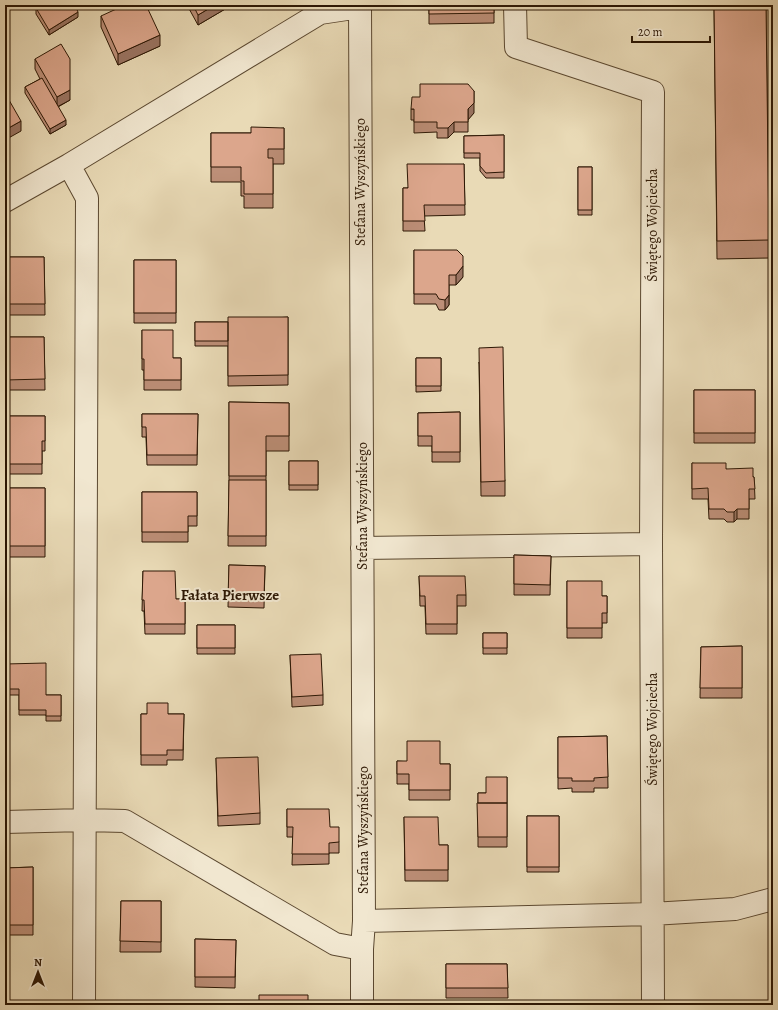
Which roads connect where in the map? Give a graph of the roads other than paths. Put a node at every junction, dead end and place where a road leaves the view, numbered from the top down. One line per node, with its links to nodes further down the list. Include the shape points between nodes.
1 (515, 5): 5 (street, Świętego Wojciecha, via 516,47 652,92)
2 (360, 6): 3 (street, Stefana Wyszyńskiego, via 320,13); 6 (street, Stefana Wyszyńskiego)
3 (69, 164): 4 (street, Stefana Wyszyńskiego); 7 (street, via 87,198)
4 (5, 201)
5 (651, 544): 6 (street); 10 (street, Świętego Wojciecha)
6 (362, 548): 11 (street, Stefana Wyszyńskiego)
7 (84, 820): 8 (street); 12 (street, via 125,821 335,944); 13 (street)
8 (5, 822)
9 (773, 899): 10 (street, via 736,909)
10 (652, 914): 11 (street); 15 (street, Świętego Wojciecha)
11 (364, 921): 12 (street, Stefana Wyszyńskiego)
12 (362, 949): 14 (street, Stefana Wyszyńskiego)
13 (84, 1005)
14 (362, 1005)
15 (653, 1005)

